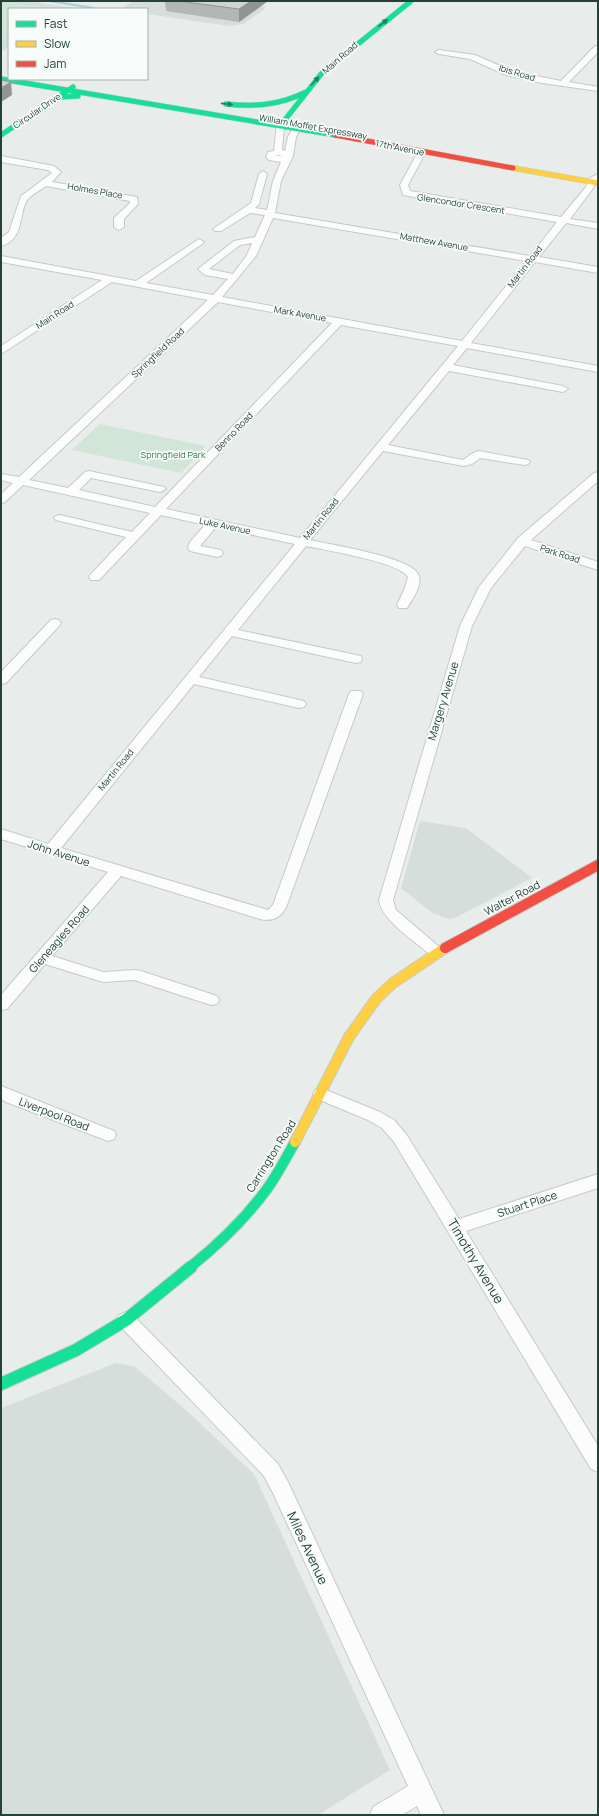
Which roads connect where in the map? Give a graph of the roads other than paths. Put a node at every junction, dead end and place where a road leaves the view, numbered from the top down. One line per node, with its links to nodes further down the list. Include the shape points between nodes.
1 (411, 1): 11 (main road, Main Road, one-way to 1, via 326,70)
2 (422, 1): 5 (main road, Main Road)
3 (598, 48): 8 (street)
4 (438, 52): 8 (street, Ibis Road, via 472,57 509,73)
5 (333, 77)
6 (8, 80): 9 (main road, William Moffet Expressway)
7 (32, 80): 9 (main road, William Moffet Expressway)
8 (563, 84): 10 (street, Ibis Road)
9 (67, 88): 12 (main road, William Moffet Expressway); 15 (main road, Circular Drive); 18 (main road, Circular Drive)
10 (598, 89)
11 (306, 92): 14 (main road, one-way to 11, via 271,105 288,102); 16 (main road, Main Road)
12 (106, 95): 13 (main road, via 117,92); 15 (main road, via 65,96); 16 (main road, William Moffet Expressway)
13 (174, 98)
14 (218, 103)
15 (22, 121): 19 (main road, Circular Drive)
16 (282, 124): 17 (main road, 17th Avenue); 21 (street, Springfield Road)
17 (300, 124): 20 (main road, 17th Avenue); 22 (street, Springfield Road, via 292,137); 24 (main road, William Moffet Expressway)
18 (1, 130)
19 (1, 135)
20 (422, 152): 28 (main road, 17th Avenue); 32 (street, Glencondor Crescent, via 404,185 406,192 421,198)
21 (277, 156): 22 (street); 27 (street, Springfield Road)
22 (288, 156): 27 (street, Springfield Road)
23 (1, 160): 29 (street, via 56,170 56,174)
24 (535, 165): 25 (main road); 28 (main road, William Moffet Expressway)
25 (578, 170)
26 (263, 174): 30 (street, via 255,204)
27 (277, 180): 31 (street, Springfield Road)
28 (595, 181): 32 (street, Martin Road)
29 (44, 183): 34 (street, Holmes Place, via 132,198 134,204 118,218); 38 (street, via 22,201 13,233)
30 (248, 210): 31 (street, Matthew Avenue); 35 (street)
31 (270, 214): 36 (street, Springfield Road); 40 (street, Matthew Avenue)
32 (563, 220): 33 (street); 40 (street, Martin Road)
33 (598, 226)
34 (119, 227)
35 (218, 229)
36 (258, 240): 42 (street, Springfield Road, via 251,256); 42 (street, via 237,243 203,269 208,273)
37 (199, 242): 44 (street)
38 (1, 243)
39 (1, 259): 43 (street, Mark Avenue)
40 (531, 259): 41 (street, Matthew Avenue); 47 (street, Martin Road)
41 (598, 270)
42 (236, 277): 45 (street, Springfield Road)
43 (109, 280): 44 (street, Mark Avenue); 48 (street, Main Road)
44 (136, 285): 45 (street, Mark Avenue)
45 (215, 299): 46 (street, Mark Avenue); 56 (street, Springfield Road)
46 (339, 321): 47 (street, Mark Avenue); 60 (street, Benno Road)
47 (464, 345): 49 (street, Martin Road); 50 (street, Mark Avenue)
48 (1, 351)
49 (446, 367): 51 (street); 52 (street, Martin Road)
50 (598, 370)
51 (563, 389)
52 (380, 447): 53 (street, via 464,463 479,454); 65 (street, Martin Road)
53 (524, 462)
54 (598, 475): 64 (street, Margery Avenue)
55 (1, 477): 56 (street, Luke Avenue)
56 (21, 481): 58 (street, Luke Avenue); 59 (street, Springfield Road)
57 (160, 488): 58 (street, via 89,474)
58 (71, 492): 60 (street, Luke Avenue)
59 (1, 500)
60 (158, 511): 62 (street, Luke Avenue); 63 (street, Benno Road)
61 (60, 518): 63 (street)
62 (213, 523): 65 (street, Luke Avenue); 66 (street, via 194,548)
63 (135, 536): 68 (street, Benno Road)
64 (522, 541): 67 (street, Park Road); 81 (street, Margery Avenue, via 484,589 466,626 386,894 387,906 391,913)
65 (302, 543): 69 (street, Luke Avenue, via 389,561 410,570 414,576 414,583); 71 (street, Martin Road)
66 (217, 553)
67 (598, 566)
68 (95, 577)
69 (403, 605)
70 (55, 623): 74 (street)
71 (230, 632): 72 (street); 73 (street, Martin Road)
72 (356, 659)
73 (191, 679): 76 (street); 78 (street, Martin Road)
74 (1, 680)
75 (356, 694): 80 (street, John Avenue, via 280,905 274,914 266,916)
76 (299, 704)
77 (1, 834): 78 (street, John Avenue)
78 (51, 850): 80 (street, John Avenue)
79 (598, 866): 81 (main road, Walter Road)
80 (117, 871): 82 (street, Gleneagles Road)
81 (437, 952): 86 (main road, Carrington Road, via 376,998 349,1037)
82 (42, 958): 83 (street, via 103,977 135,975); 84 (street, Gleneagles Road)
83 (211, 1000)
84 (1, 1005)
85 (1, 1092): 87 (street, Liverpool Road)
86 (321, 1094): 89 (street, Timothy Avenue, via 388,1124 400,1138); 90 (main road, Carrington Road, via 267,1189 237,1225 214,1248)
87 (108, 1135)
88 (598, 1180): 89 (street, Stuart Place)
89 (456, 1227): 92 (street, Timothy Avenue)
90 (126, 1320): 91 (main road, Carrington Road, via 76,1350); 93 (street, Miles Avenue, via 271,1470)
91 (1, 1384)
92 (598, 1463)
93 (421, 1791): 94 (street); 95 (street, Miles Avenue)
94 (381, 1815)
95 (433, 1815)

